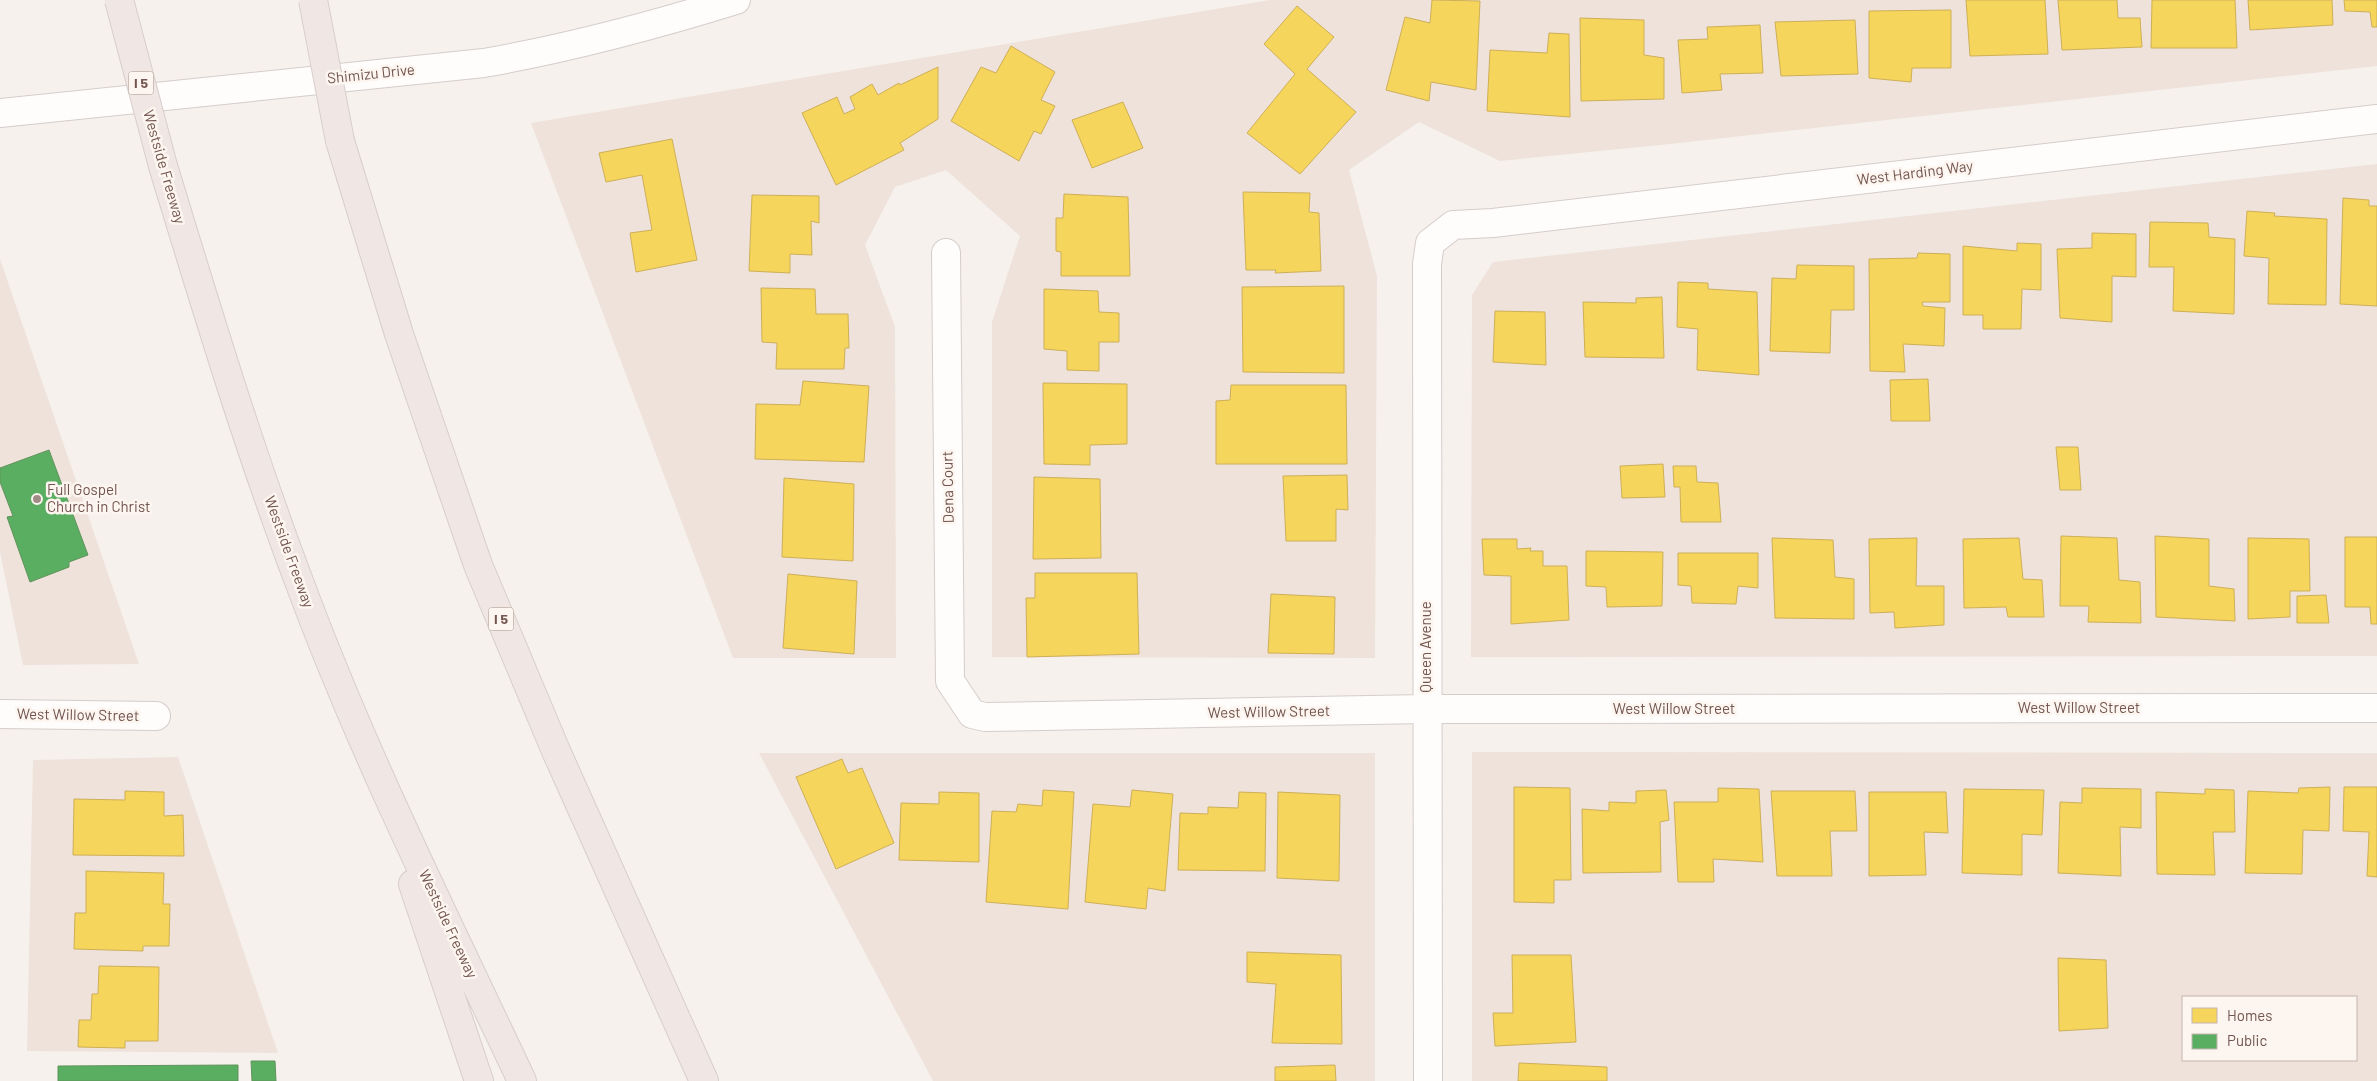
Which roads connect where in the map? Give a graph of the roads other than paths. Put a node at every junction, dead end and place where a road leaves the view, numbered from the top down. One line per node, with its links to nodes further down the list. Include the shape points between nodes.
1 (119, 0): 13 (highway, Westside Freeway / I 5, bridge, via 163,166 234,401 300,586)
2 (313, 0): 16 (highway, I 5, bridge, via 340,141 399,334 478,565 556,751)
3 (736, 0): 4 (street, Shimizu Drive, via 646,28 484,63)
4 (0, 113)
5 (2377, 119): 6 (street, West Harding Way)
6 (1453, 225): 9 (street, Queen Avenue, via 1430,243 1427,264)
7 (946, 253): 11 (street, Dena Court, via 950,681)
8 (2377, 708): 9 (street, West Willow Street)
9 (1426, 710): 11 (street, West Willow Street, via 985,717); 17 (street, Queen Avenue)
10 (0, 714): 12 (street, West Willow Street)
11 (972, 714)
12 (156, 716)
13 (370, 757): 14 (highway); 15 (highway, Westside Freeway / I 5)
14 (479, 1081)
15 (522, 1081)
16 (704, 1081)
17 (1428, 1081)

